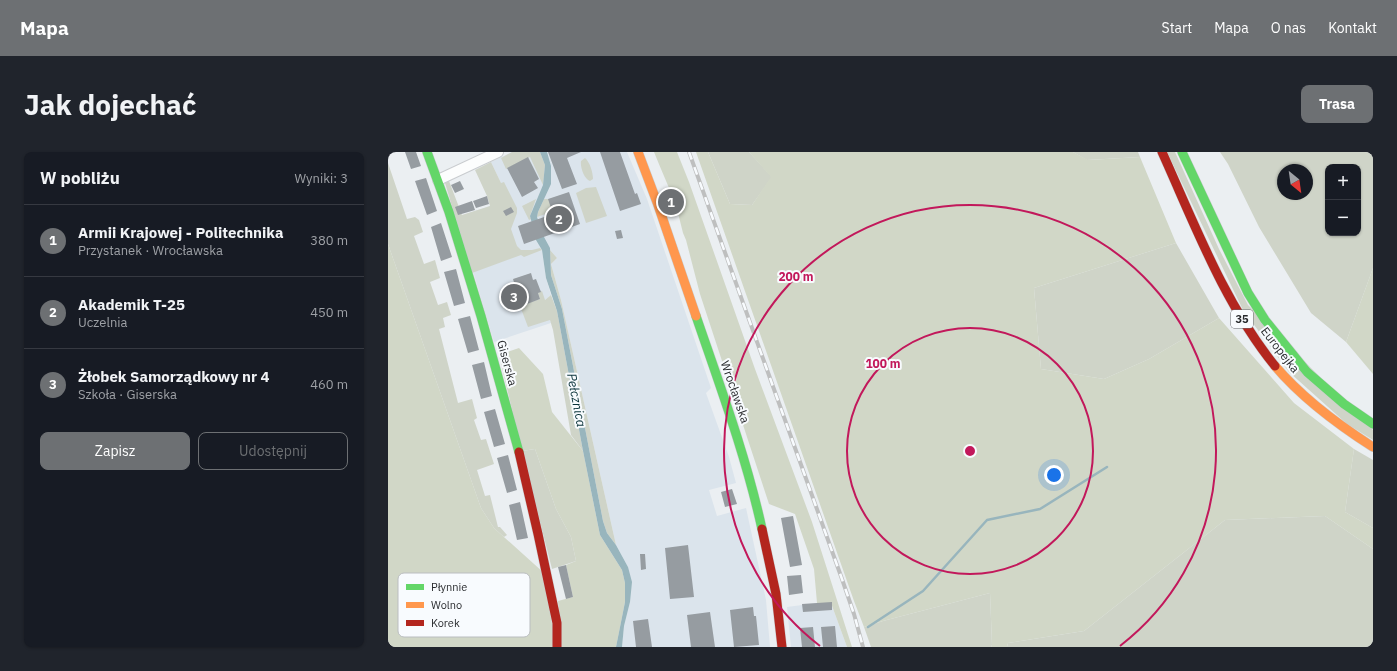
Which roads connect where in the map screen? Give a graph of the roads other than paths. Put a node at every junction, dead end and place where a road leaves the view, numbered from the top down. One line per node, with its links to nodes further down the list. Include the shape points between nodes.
1 (427, 152): 6 (main road, Giserska)
2 (638, 152): 10 (main road, Wrocławska, via 733,424 753,490 776,594)
3 (1162, 152): 8 (main road, Europejka / 35, via 1211,260 1254,339 1303,396 1335,423)
4 (1182, 152): 7 (main road, Europejka / 35, via 1238,274 1265,320 1307,372 1344,404)
5 (494, 153): 6 (street)
6 (438, 180): 9 (main road, Giserska, via 484,323 522,463 557,623)
7 (1373, 424)
8 (1373, 447)
9 (557, 647)
10 (782, 647)

